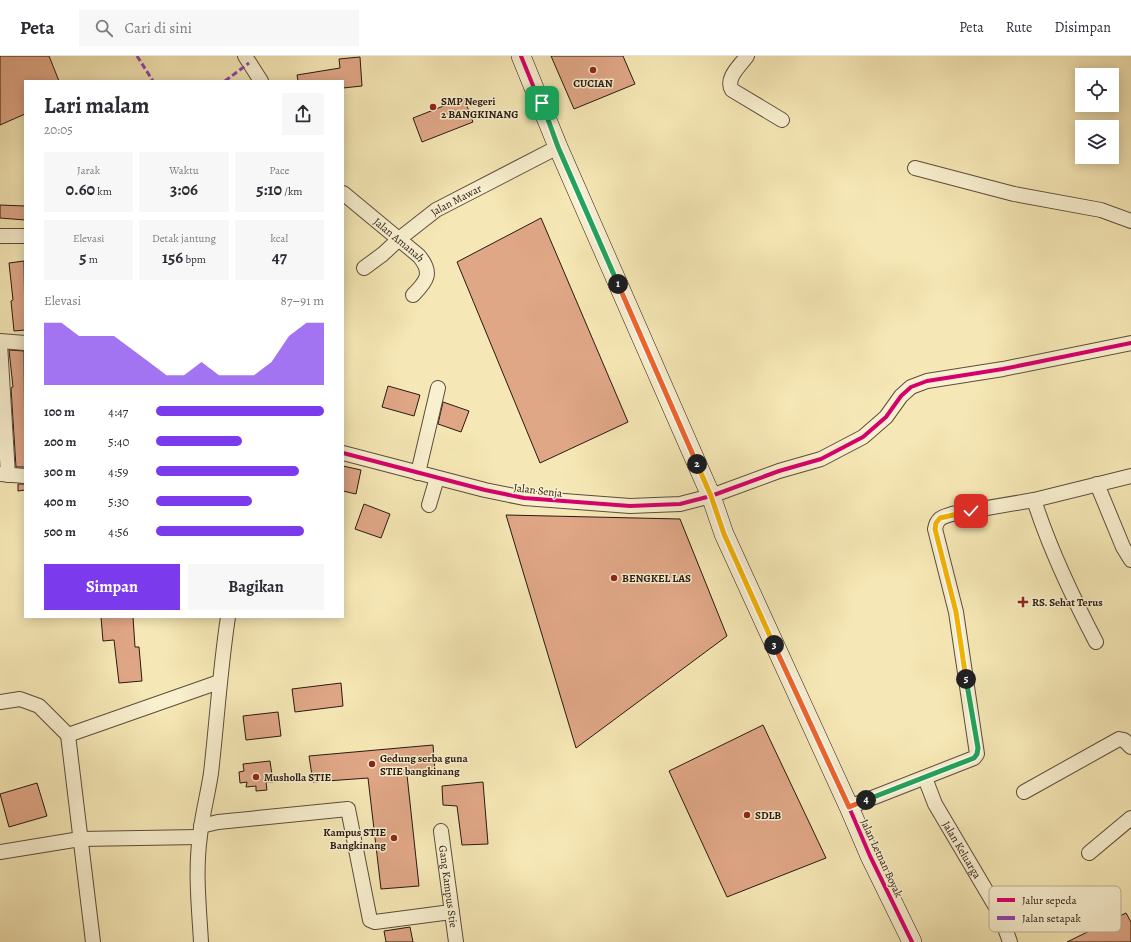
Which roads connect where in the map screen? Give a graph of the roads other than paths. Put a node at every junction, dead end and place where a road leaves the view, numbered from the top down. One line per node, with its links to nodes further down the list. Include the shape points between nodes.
1 (245, 56): 4 (street)
2 (521, 56): 6 (street, Jalan Letnan Boyak)
3 (747, 56): 5 (street, via 730,79 729,85 732,90)
4 (260, 80)
5 (782, 120)
6 (558, 147): 12 (street, Jalan Mawar, via 447,204); 27 (street, Jalan Letnan Boyak)
7 (915, 168): 9 (street, via 1014,194 1101,210)
8 (344, 194): 12 (street, Jalan Amanah)
9 (1131, 221)
10 (0, 236): 11 (street)
11 (24, 236)
12 (399, 238): 13 (street, Jalan Mawar); 14 (street, Jalan Amanah, via 419,256 427,268 423,284)
13 (364, 268)
14 (413, 295)
15 (0, 341): 16 (street)
16 (24, 343)
17 (1131, 343): 27 (street, Jalan Senja, via 911,387 876,427 839,450 821,459 779,471)
18 (0, 344): 22 (street)
19 (438, 388): 21 (street)
20 (344, 453): 21 (street, Jalan Senja)
21 (418, 473): 25 (street, Jalan Senja)
22 (4, 474): 23 (street)
23 (24, 476)
24 (1131, 476): 26 (street)
25 (438, 478): 27 (street, Jalan Senja, via 485,490 552,502 655,506 680,504); 29 (street)
26 (1096, 484): 28 (street); 30 (street)
27 (711, 496): 39 (street, Jalan Letnan Boyak, via 724,534)
28 (1034, 500): 32 (street, via 1046,537); 37 (street, via 952,514 940,518 936,523 935,529 956,612 977,754 974,758)
29 (429, 505)
30 (1131, 560)
31 (228, 618): 33 (street)
32 (1096, 642)
33 (219, 682): 35 (street); 42 (street, via 219,704)
34 (0, 702): 35 (street, via 20,699 39,706)
35 (68, 735): 43 (street)
36 (1131, 747): 38 (street, via 1119,739)
37 (925, 778): 39 (street); 46 (street, Jalan Keluarga, via 935,804)
38 (1024, 792)
39 (849, 807): 52 (street, Jalan Letnan Boyak)
40 (1131, 818): 45 (street)
41 (441, 830): 47 (street, Gang Kampus Stie)
42 (200, 832): 43 (street); 47 (street, via 218,822 348,809 370,920 375,922); 50 (street, via 197,867)
43 (80, 840): 44 (street); 49 (street)
44 (0, 852)
45 (1089, 853)
46 (989, 895)
47 (451, 912): 51 (street, Gang Kampus Stie)
48 (1006, 932): 53 (street, Jalan Keluarga)
49 (93, 942)
50 (201, 942)
51 (456, 942)
52 (912, 942)
53 (1010, 942)

